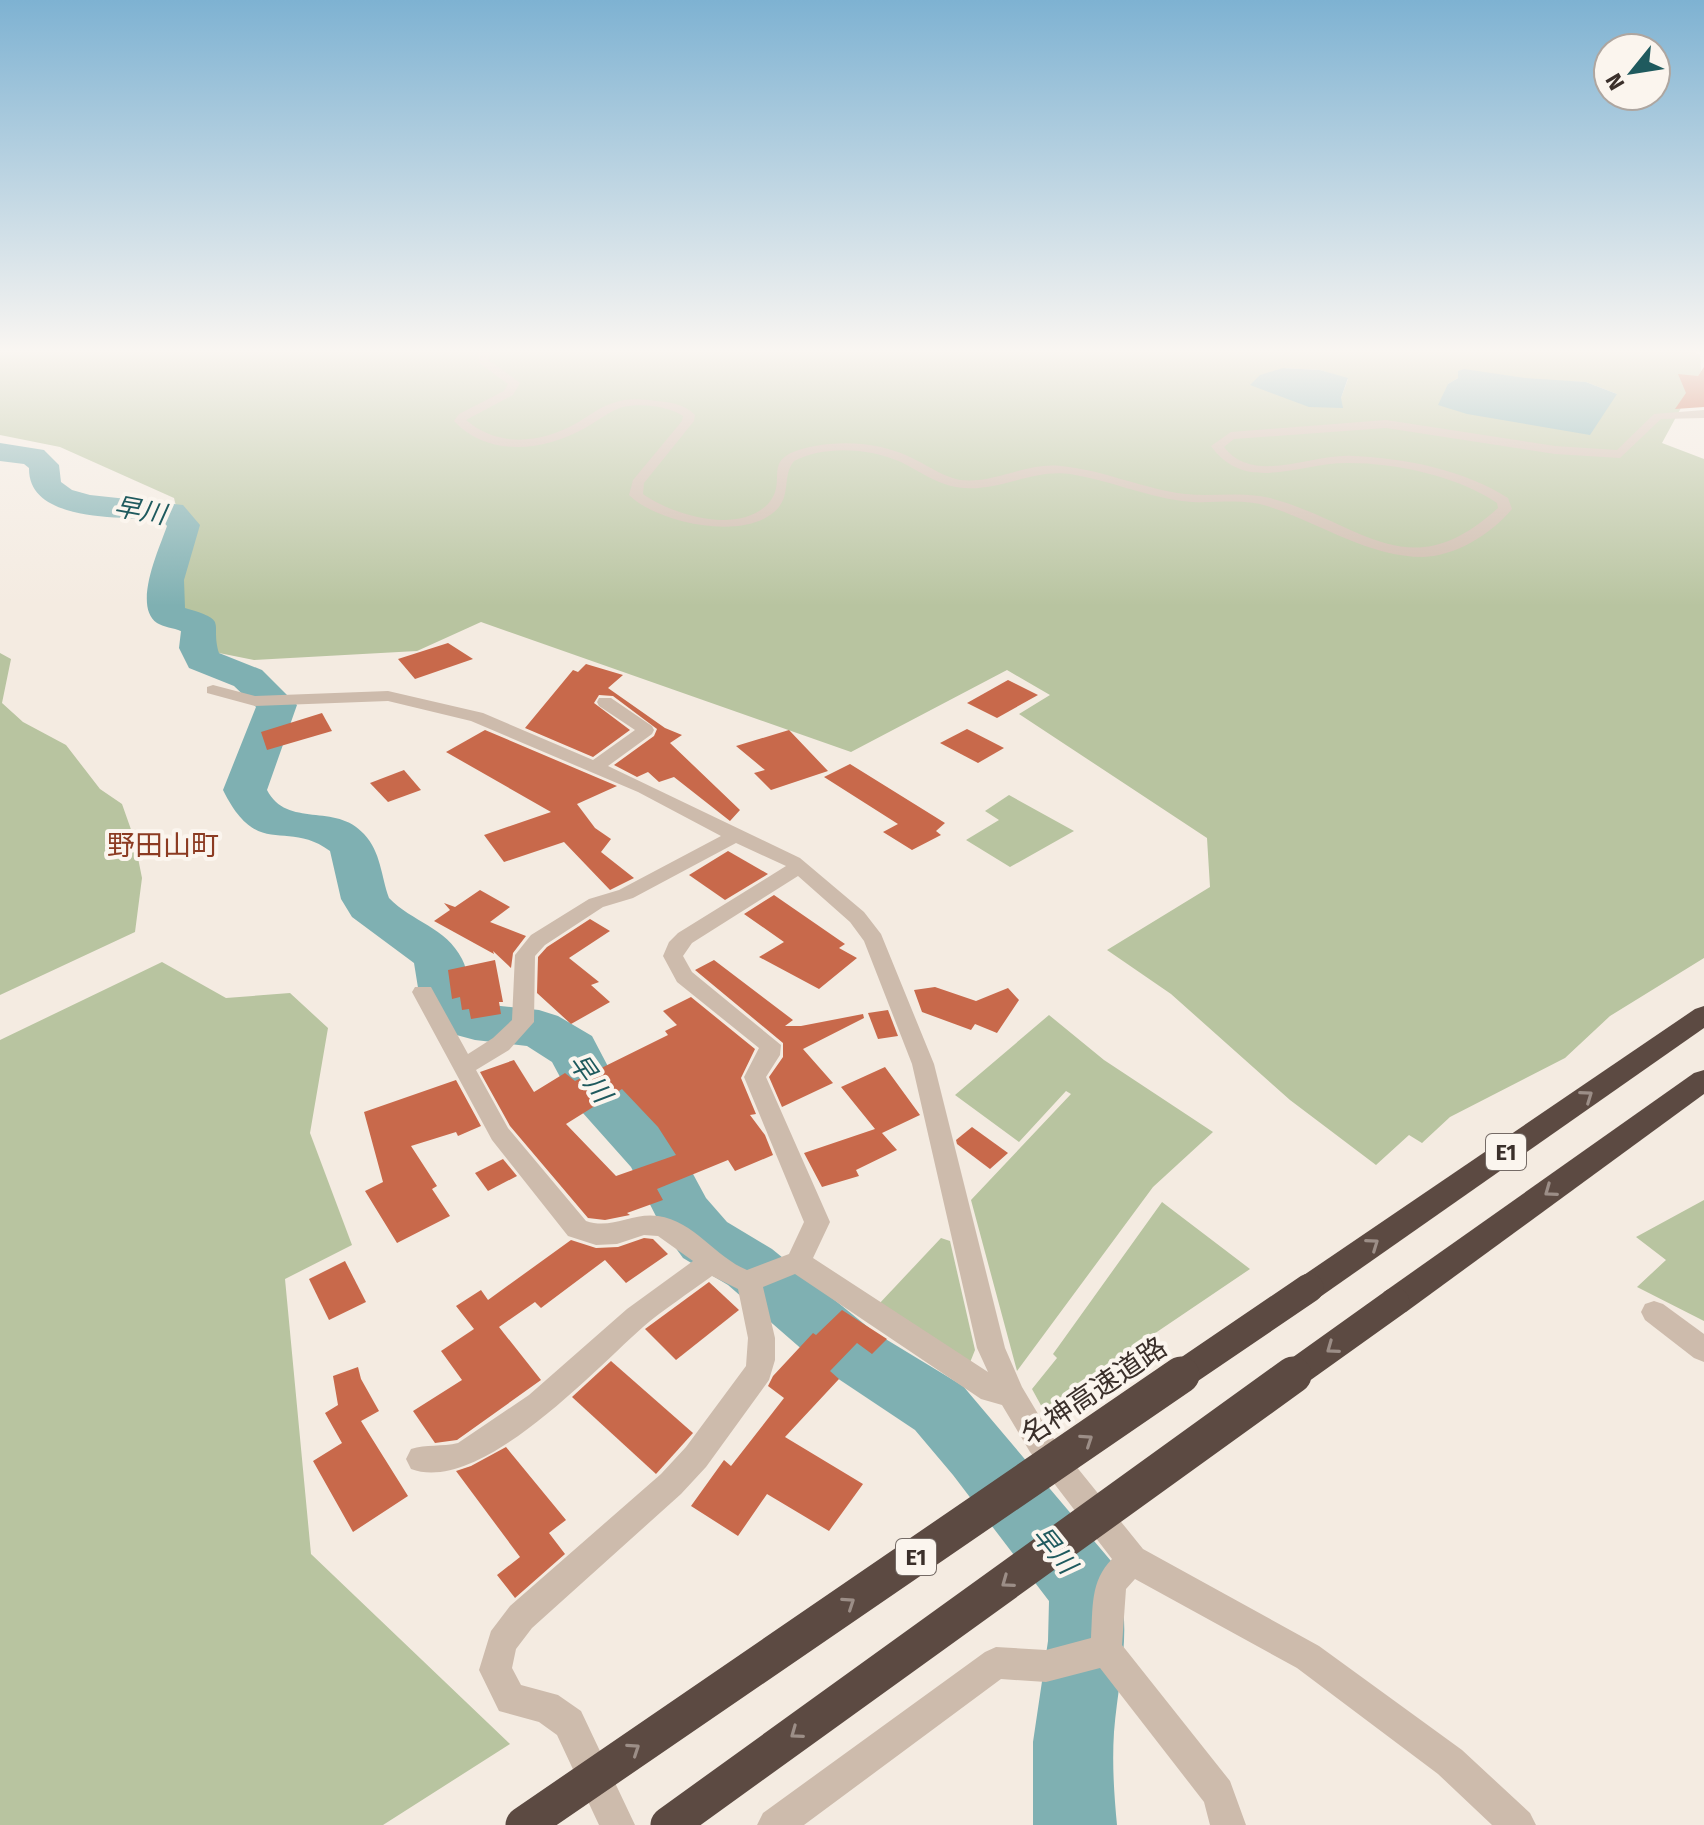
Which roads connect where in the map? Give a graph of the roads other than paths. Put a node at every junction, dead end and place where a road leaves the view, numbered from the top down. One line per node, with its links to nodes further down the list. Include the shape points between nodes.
1 (475, 435): 2 (street, via 508,443)
2 (560, 435)
3 (677, 435): 4 (street, via 638,483 636,495 677,518 696,522 760,514 773,507 789,458 818,449 851,448 900,457 951,483 983,484 1053,469 1178,497 1260,500 1375,543 1433,552 1450,548 1505,509 1503,501 1481,486 1368,461 1250,468 1226,457 1217,446)
4 (1242, 435)
5 (1458, 435): 6 (street, via 1567,452 1620,454)
6 (1639, 435)
7 (213, 690): 9 (street, via 255,701 388,696 435,705)
8 (605, 702): 9 (street, via 646,730)
9 (595, 767): 10 (street)
10 (735, 836): 11 (street); 14 (street, via 626,894 596,903 538,940 525,955 519,1027)
11 (798, 867): 17 (street, via 694,932 673,956 684,977 770,1045 770,1056 755,1077 817,1222); 21 (street, via 857,917 874,939 929,1082 991,1348)
12 (423, 992): 14 (street)
13 (1704, 1015): 25 (highway, 名神高速道路 / E1, one-way to 13, bridge)
14 (465, 1066): 16 (street, via 500,1134 577,1229 596,1235 660,1226)
15 (1704, 1080): 27 (highway, E1, one-way to 27, bridge)
16 (712, 1262): 18 (street); 22 (street, via 636,1317 539,1404 465,1454)
17 (798, 1262): 18 (street); 21 (street, via 991,1390)
18 (756, 1278): 26 (street, via 763,1358 759,1371 679,1475 521,1617 502,1642 495,1670 511,1699 546,1707 569,1723)
19 (1654, 1312): 20 (street)
20 (1704, 1350)
21 (1011, 1395): 23 (street, via 1040,1443)
22 (421, 1459)
23 (1132, 1560): 24 (street, via 1111,1582); 30 (street, via 1308,1657 1450,1762)
24 (1092, 1654): 28 (street, via 1046,1666 996,1663); 29 (street, via 1218,1793)
25 (524, 1825)
26 (617, 1825)
27 (669, 1825)
28 (775, 1825)
29 (1228, 1825)
30 (1518, 1825)

